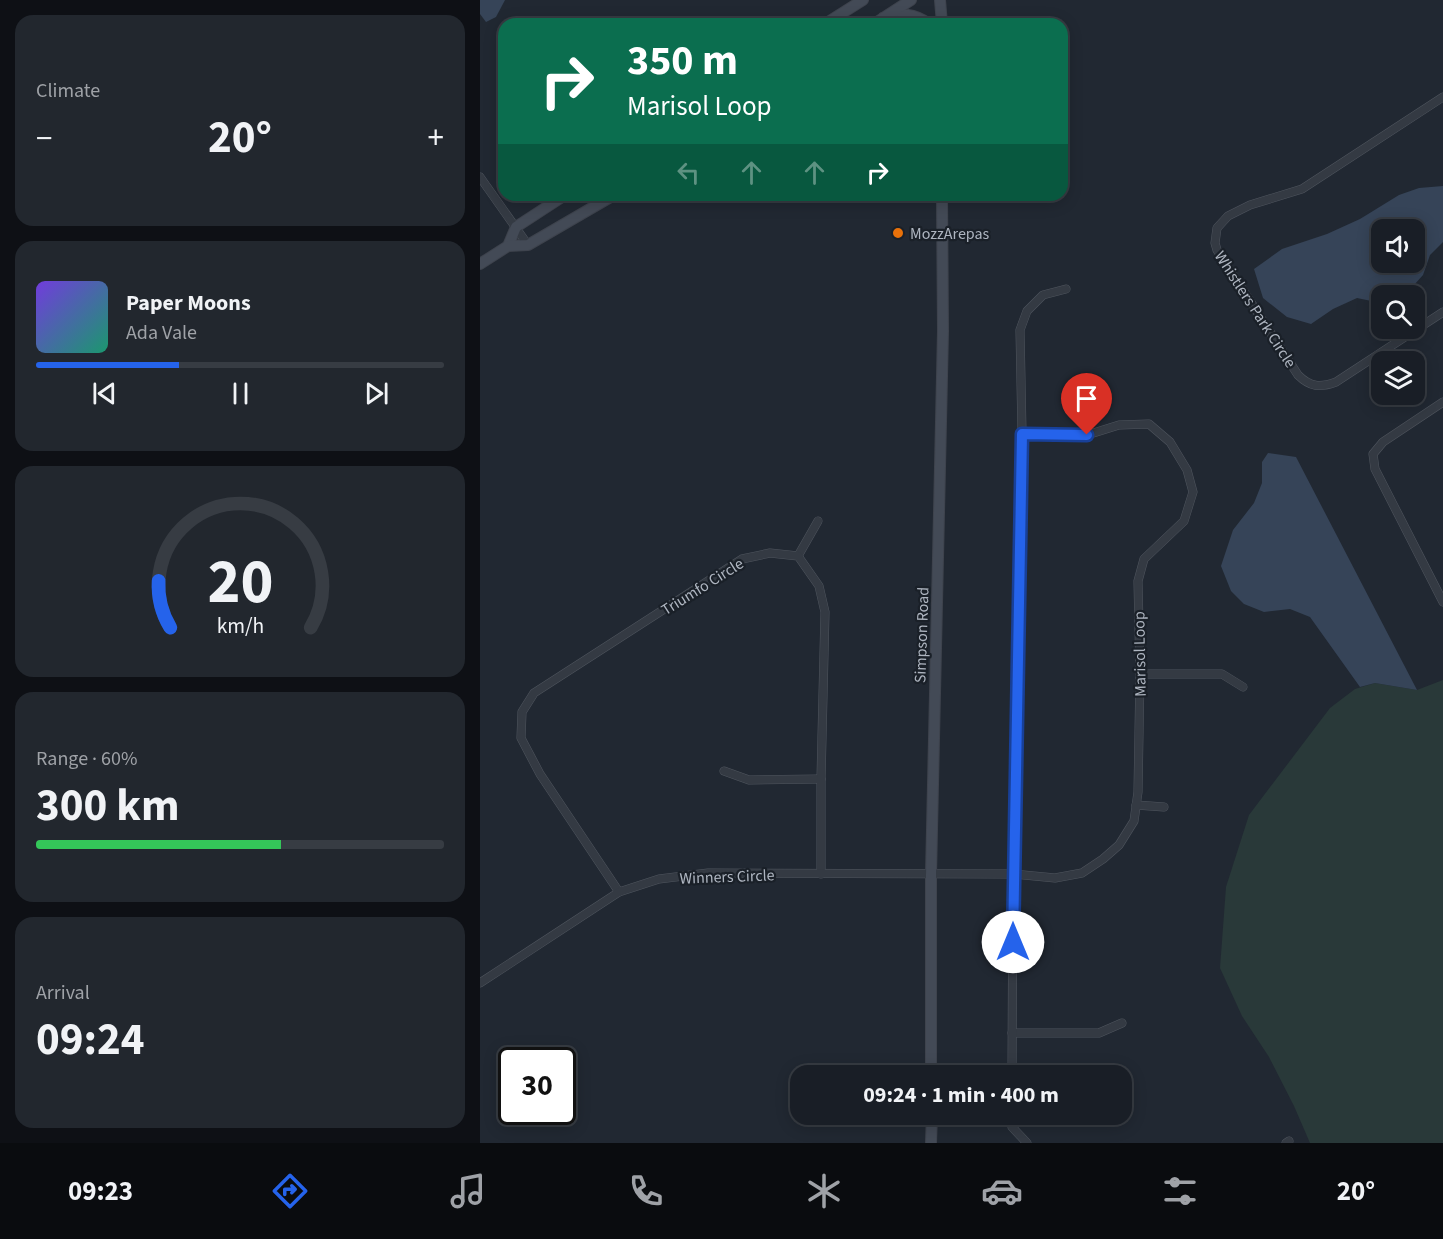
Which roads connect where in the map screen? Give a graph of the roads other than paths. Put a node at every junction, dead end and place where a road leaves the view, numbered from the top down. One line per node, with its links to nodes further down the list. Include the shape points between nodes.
1 (863, 0): 4 (main road)
2 (911, 0): 5 (main road)
3 (940, 0): 8 (main road)
4 (834, 18)
5 (883, 18)
6 (888, 18): 7 (main road, via 902,14)
7 (919, 18)
8 (942, 18)
9 (1443, 97): 19 (street, Whistlers Park Circle, via 1302,189 1228,216 1217,228 1215,243 1298,375 1313,386 1336,382)
10 (480, 177): 14 (street)
11 (556, 201): 14 (main road)
12 (603, 201): 15 (main road)
13 (942, 201): 33 (main road, Simpson Road, via 944,331)
14 (516, 227): 15 (street); 16 (main road)
15 (528, 244): 16 (main road)
16 (508, 246): 17 (main road)
17 (480, 264)
18 (1066, 289): 21 (street, via 1043,295 1027,311 1020,330)
19 (1443, 312)
20 (1443, 402): 24 (street, via 1383,442 1374,454 1375,469)
21 (1022, 434): 25 (street, Marisol Loop, via 1087,435 1119,424 1149,424 1170,442 1187,471 1194,492 1184,521 1144,559 1138,580); 32 (street)
22 (818, 521): 23 (street)
23 (798, 556): 28 (street, via 819,586 825,612); 34 (street, Triumfo Circle, via 770,552 742,559 534,693 522,712 521,738 540,774)
24 (1443, 602)
25 (1140, 674): 26 (street, via 1222,674); 29 (street, Marisol Loop)
26 (1243, 687)
27 (724, 771): 28 (street, via 749,780)
28 (821, 779): 31 (street)
29 (1136, 805): 30 (street); 32 (street, Marisol Loop, via 1134,821 1119,844 1082,873 1055,878)
30 (1164, 807)
31 (821, 874): 33 (street, Winners Circle); 34 (street, Winners Circle, via 708,873 659,879)
32 (1013, 874): 33 (street, Marisol Loop); 37 (street)
33 (931, 875): 38 (main road, Simpson Road)
34 (619, 892): 35 (street, Winners Circle)
35 (480, 982)
36 (1122, 1023): 37 (street, via 1099,1033)
37 (1012, 1033): 39 (street)
38 (932, 1065)
39 (1012, 1065)
40 (932, 1125): 42 (main road)
41 (1012, 1125): 43 (street)
42 (931, 1143)
43 (1027, 1143)

